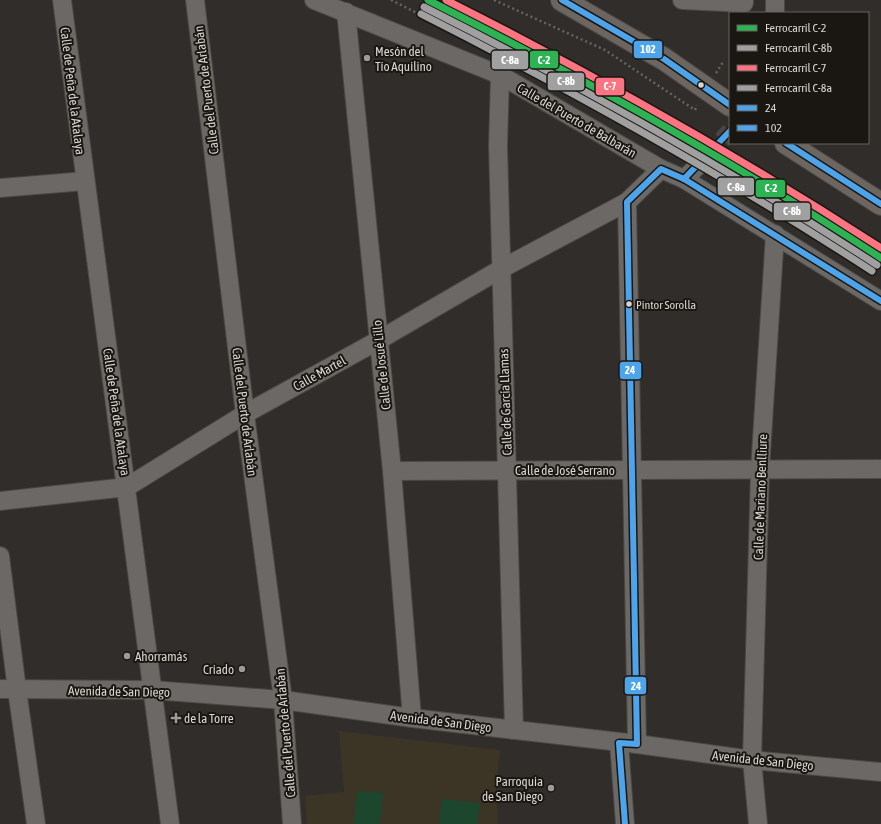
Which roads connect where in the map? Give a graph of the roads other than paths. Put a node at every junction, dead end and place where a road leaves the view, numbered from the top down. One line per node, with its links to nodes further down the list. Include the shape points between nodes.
1 (62, 0): 16 (street, Calle de Peña de la Atalaya)
2 (195, 0): 24 (street, Calle del Puerto de Arlabán)
3 (314, 0): 8 (street, Calle del Puerto de Balbarán)
4 (562, 0): 11 (main road, via 664,59)
5 (682, 0): 6 (street, via 744,3)
6 (744, 0)
7 (776, 0): 9 (street)
8 (346, 12): 10 (street, Calle del Puerto de Balbarán); 23 (street, Calle de Josué Lillo)
9 (775, 12)
10 (500, 75): 14 (street, Calle del Puerto de Balbarán); 21 (street, Calle de García Llamas, via 498,146)
11 (729, 104)
12 (788, 144): 19 (main road)
13 (704, 160): 15 (street)
14 (661, 169): 15 (street, Calle del Puerto de Balbarán); 18 (street, Calle Martel)
15 (684, 179): 20 (street, Calle del Puerto de Balbarán)
16 (85, 181): 17 (street); 30 (street, Calle de Peña de la Atalaya)
17 (0, 188)
18 (627, 202): 21 (street, Calle Martel); 27 (street)
19 (881, 204)
20 (775, 234): 22 (street, Calle del Puerto de Balbarán); 28 (street, Calle de Mariano Benlliure)
21 (501, 269): 23 (street, Calle Martel); 26 (street, Calle de García Llamas)
22 (881, 301)
23 (379, 340): 24 (street, Calle Martel); 29 (street, Calle de Josué Lillo)
24 (245, 414): 30 (street, Calle Martel); 35 (street, Calle del Puerto de Arlabán)
25 (881, 469): 28 (street, Calle de José Serrano)
26 (508, 470): 27 (street, Calle de José Serrano); 29 (street, Calle de José Serrano); 37 (street, Calle de García Llamas)
27 (632, 470): 28 (street, Calle de José Serrano); 39 (street)
28 (760, 470): 40 (street, Calle de Mariano Benlliure)
29 (392, 471): 36 (street, Calle de Josué Lillo)
30 (127, 488): 31 (street, Calle Martel); 34 (street, Calle de Peña de la Atalaya)
31 (0, 501)
32 (0, 556): 33 (street)
33 (8, 690): 34 (street, Avenida de San Diego); 42 (street)
34 (153, 690): 35 (street, Avenida de San Diego); 43 (street, Calle de Peña de la Atalaya)
35 (284, 700): 36 (street, Avenida de San Diego); 44 (street, Calle del Puerto de Arlabán)
36 (412, 718): 37 (street, Avenida de San Diego)
37 (514, 730): 38 (street, Avenida de San Diego)
38 (619, 743): 39 (street, Avenida de San Diego); 45 (street)
39 (637, 744): 40 (street, Avenida de San Diego)
40 (752, 760): 41 (street, Avenida de San Diego); 46 (street, Calle de Mariano Benlliure)
41 (881, 772)
42 (36, 824)
43 (170, 824)
44 (292, 824)
45 (625, 824)
46 (758, 824)

